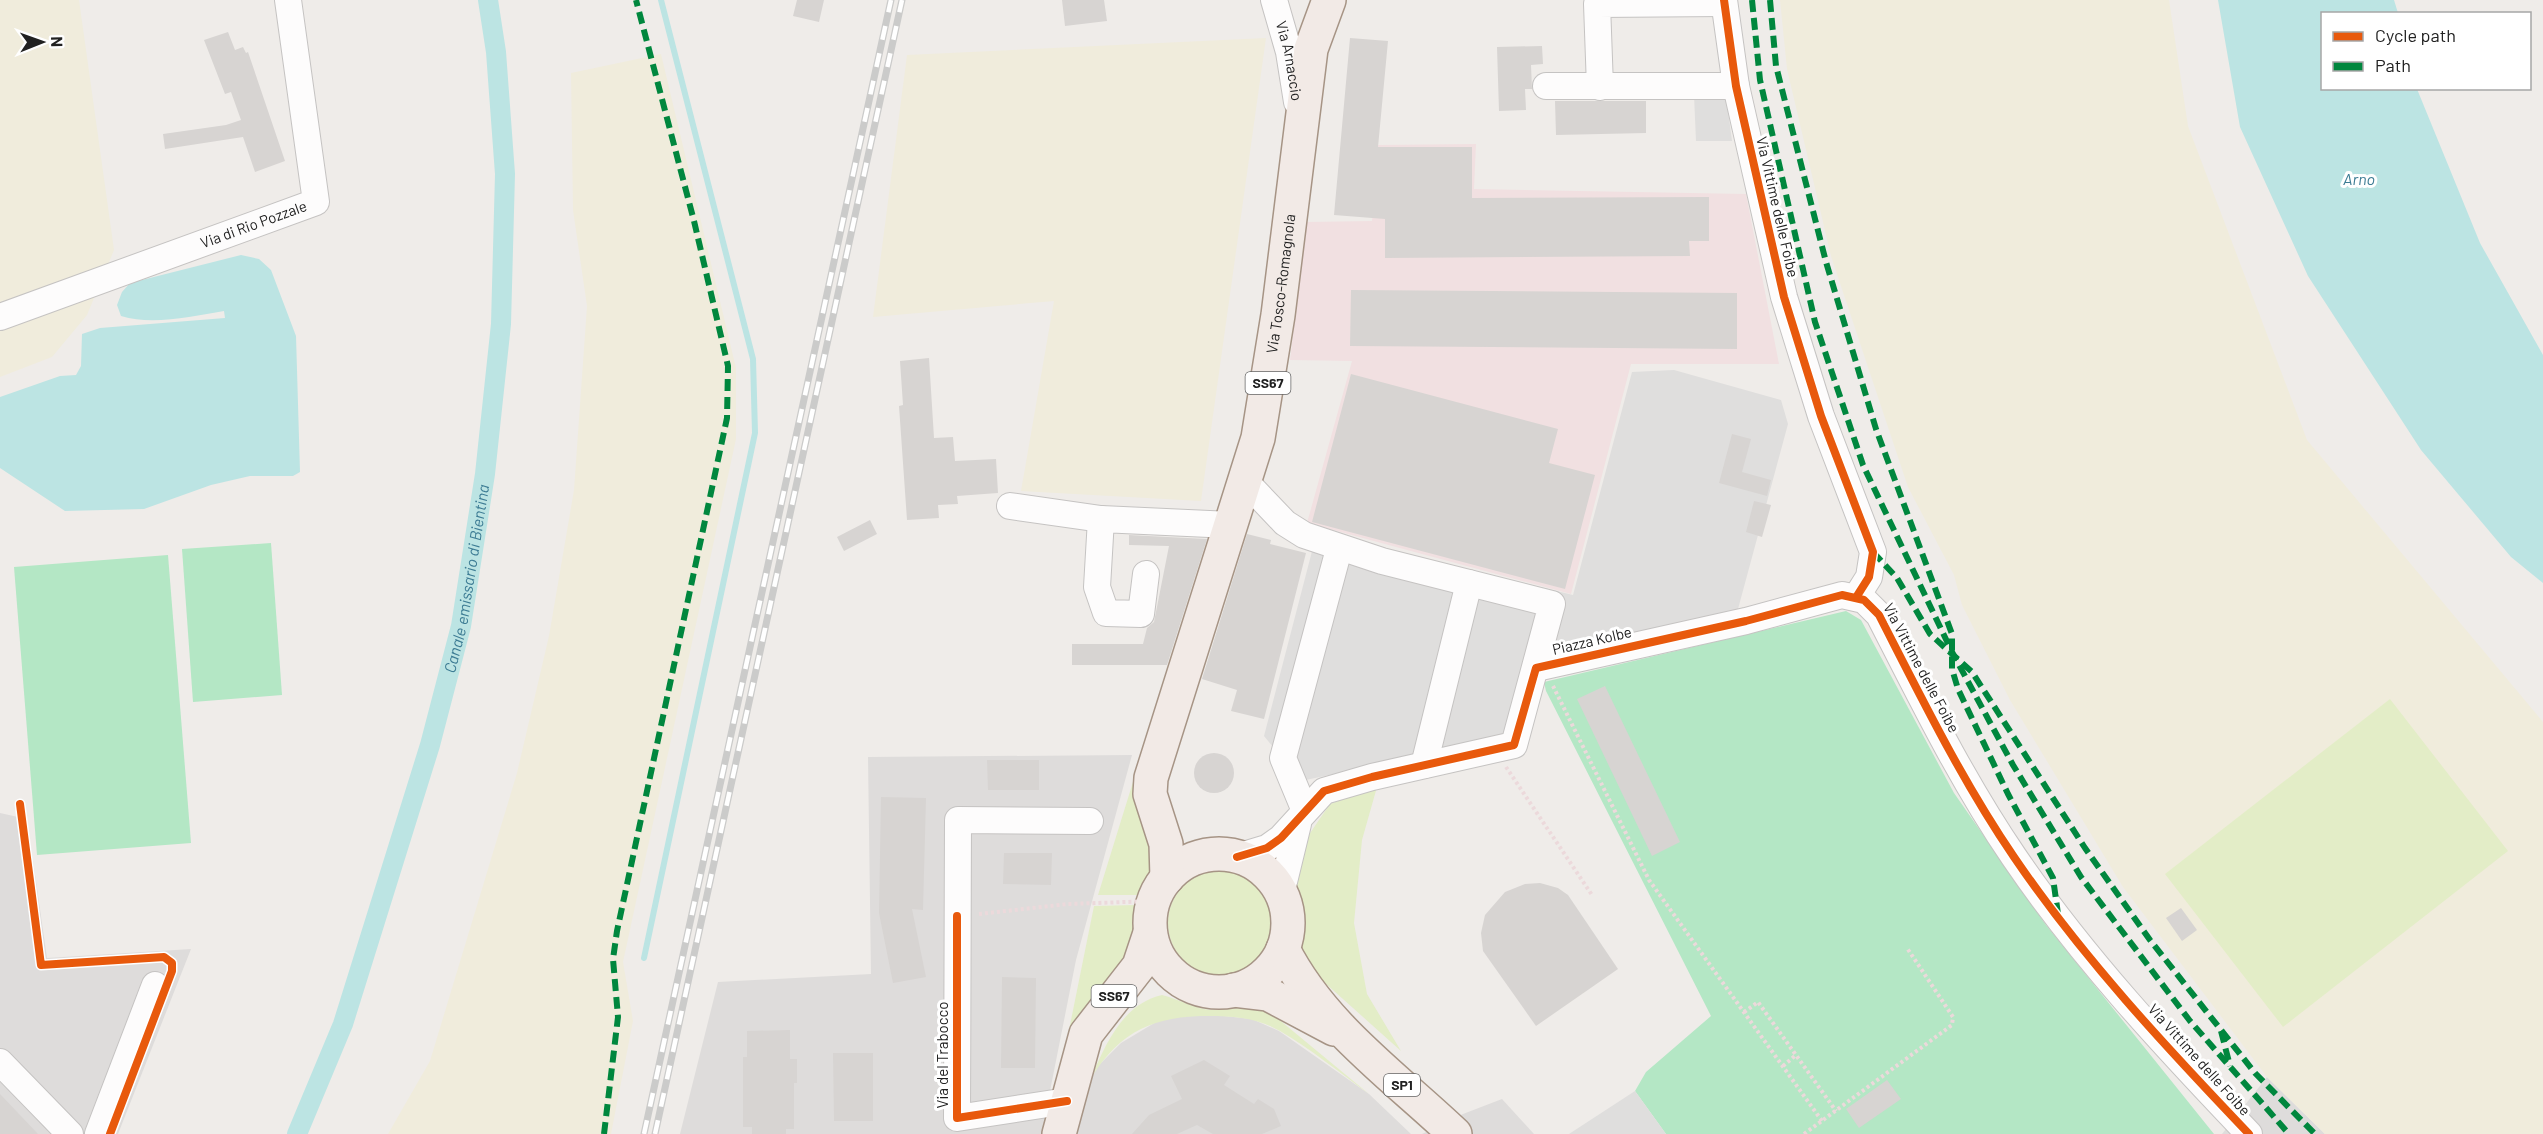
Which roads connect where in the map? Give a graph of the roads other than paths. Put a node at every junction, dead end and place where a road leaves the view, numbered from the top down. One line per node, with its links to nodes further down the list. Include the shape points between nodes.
1 (288, 0): 11 (street, Via di Rio Pozzale, via 316,202)
2 (1274, 0): 10 (street, Via Arnaccio, via 1289,52)
3 (1308, 0): 6 (main road, Via Arnaccio)
4 (1329, 0): 6 (main road, Via Tosco-Romagnola / SS67)
5 (1724, 1): 8 (street, Via Vittime delle Foibe); 9 (street, via 1597,4)
6 (1311, 49): 10 (main road, Via Tosco-Romagnola / SS67)
7 (1546, 86): 9 (street)
8 (1736, 86): 9 (street); 19 (street, Via Vittime delle Foibe, via 1784,297 1821,416 1873,552 1869,578)
9 (1600, 87)
10 (1300, 124): 12 (main road, Via Tosco-Romagnola / SS67, via 1272,360 1258,438)
11 (0, 317)
12 (1245, 480): 15 (main road, Via Tosco-Romagnola / SS67); 16 (street, Piazza Kolbe, via 1293,529)
13 (1010, 506): 14 (street)
14 (1101, 519): 15 (street); 17 (street, via 1097,586 1106,613 1141,614)
15 (1231, 525): 21 (main road, Via Tosco-Romagnola / SS67)
16 (1345, 551): 18 (street, Piazza Kolbe); 23 (street, via 1283,758)
17 (1146, 574)
18 (1469, 583): 20 (street, Piazza Kolbe, via 1552,603); 22 (street)
19 (1857, 596): 20 (street, Piazza Kolbe, via 1832,597 1746,621); 41 (street, Via Vittime delle Foibe, via 1879,615 1955,761 2051,909 2177,1059)
20 (1540, 667): 22 (street, Piazza Kolbe, via 1514,745)
21 (1159, 752): 25 (main road, SS67, via 1164,800 1170,816 1182,835); 26 (main road, SS67, via 1150,794 1166,844)
22 (1424, 765): 23 (street, Piazza Kolbe, via 1324,790)
23 (1302, 816): 25 (street, Piazza Kolbe, via 1267,848); 27 (street, Piazza Kolbe, via 1288,856)
24 (1090, 821): 36 (street, Via del Trabocco, via 958,820 957,1118)
25 (1222, 856): 26 (main road, via 1180,867); 27 (main road, SS67, via 1262,868)
26 (1160, 890): 28 (main road, SS67)
27 (1282, 890): 29 (main road, SS67, via 1288,921)
28 (1150, 933): 30 (main road, SS67, via 1159,960); 34 (main road, SS67, via 1139,966 1086,1034)
29 (1283, 949): 32 (main road, SS67, via 1258,979); 33 (main road, SP1, via 1299,976)
30 (1185, 982): 32 (main road, SS67, via 1211,991); 34 (main road, SS67, via 1149,984 1134,992)
31 (155, 985): 38 (street)
32 (1234, 990): 33 (main road, SP1, via 1268,994)
33 (1347, 1036): 40 (main road, SP1)
34 (1079, 1060): 36 (main road, SS67)
35 (0, 1062): 37 (street)
36 (1067, 1101): 39 (main road, SS67)
37 (70, 1134)
38 (98, 1134)
39 (1059, 1134)
40 (1455, 1134)
41 (2248, 1134)

